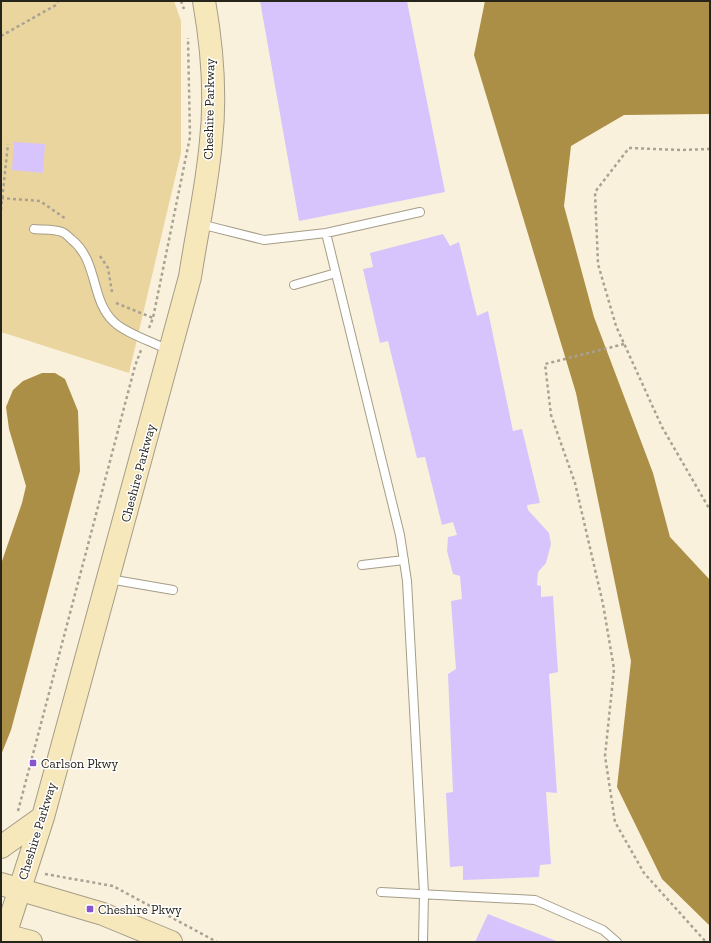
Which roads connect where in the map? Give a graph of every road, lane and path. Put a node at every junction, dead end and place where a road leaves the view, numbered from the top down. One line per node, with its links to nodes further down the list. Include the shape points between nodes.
1 (58, 1): 5 (path, via 56,5)
2 (181, 1): 4 (path)
3 (204, 1): 11 (street, Cheshire Parkway, via 212,78 211,139 205,194)
4 (186, 14)
5 (1, 36)
6 (188, 36): 16 (path, via 190,138 153,318)
7 (8, 144): 9 (path)
8 (710, 149): 17 (path, via 630,148 595,192 598,264 616,326)
9 (1, 210)
10 (420, 212): 13 (lane)
11 (198, 224): 13 (lane, via 264,240); 18 (street, Cheshire Parkway, via 190,277)
12 (34, 229): 16 (lane, via 62,232 78,245 89,260 102,306 113,322)
13 (326, 234): 14 (lane)
14 (336, 273): 15 (lane); 20 (lane)
15 (294, 285)
16 (145, 338): 18 (lane); 24 (path, via 135,366)
17 (624, 344): 19 (path, via 662,427); 35 (path, via 545,364 551,415 575,482 603,604 614,669 605,756 615,822 644,873)
18 (171, 351): 22 (street, Cheshire Parkway)
19 (710, 510)
20 (404, 560): 21 (lane); 29 (lane, via 408,581)
21 (362, 565)
22 (109, 579): 23 (lane); 25 (street, Cheshire Parkway)
23 (173, 590)
24 (16, 816)
25 (43, 817): 26 (street); 27 (street, Cheshire Parkway)
26 (1, 847)
27 (10, 887): 30 (street, Cheshire Parkway); 32 (street, via 103,914)
28 (381, 892): 29 (lane)
29 (424, 893): 33 (lane); 34 (lane, via 535,900 603,930)
30 (3, 937): 31 (street)
31 (32, 942)
32 (171, 942)
33 (423, 942)
34 (617, 942)
35 (706, 942)

